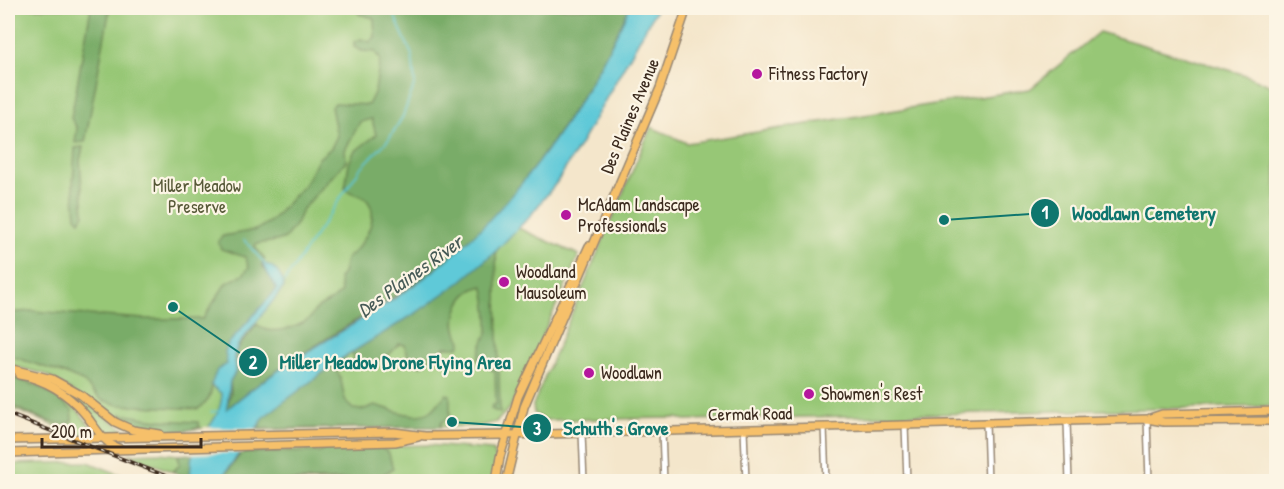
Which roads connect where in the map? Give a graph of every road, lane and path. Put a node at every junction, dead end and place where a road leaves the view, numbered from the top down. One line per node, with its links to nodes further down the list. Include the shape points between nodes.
1 (687, 8): 2 (main road, Des Plaines Avenue, via 660,88)
2 (596, 234): 15 (main road, Des Plaines Avenue, via 535,358); 16 (main road, Des Plaines Avenue)
3 (8, 368): 17 (main road, via 69,387 124,426)
4 (8, 373): 19 (main road, via 56,389 82,410)
5 (1276, 411): 6 (main road, Cermak Road, via 1162,414)
6 (1147, 419): 7 (main road, Cermak Road); 8 (main road, Cermak Road); 32 (street)
7 (1067, 421): 9 (main road, Cermak Road); 31 (street)
8 (1276, 421)
9 (986, 423): 10 (main road, Cermak Road); 30 (street)
10 (905, 425): 11 (main road, Cermak Road); 29 (street)
11 (824, 427): 12 (main road, Cermak Road); 28 (street)
12 (744, 429): 13 (main road, Cermak Road); 27 (street)
13 (662, 431): 14 (main road, Cermak Road); 26 (street)
14 (582, 433): 16 (main road, Cermak Road); 25 (street)
15 (506, 435): 16 (main road, Cermak Road); 18 (main road, Cermak Road); 23 (main road, Des Plaines Avenue)
16 (516, 435): 24 (main road, Des Plaines Avenue)
17 (174, 436): 18 (main road, Cermak Road, via 394,432); 19 (main road, Cermak Road)
18 (425, 436): 21 (main road, Cermak Road, via 395,442)
19 (104, 438): 20 (main road, Cermak Road); 21 (main road)
20 (8, 440)
21 (127, 450): 22 (main road, Cermak Road)
22 (8, 453)
23 (496, 482)
24 (507, 482)
25 (584, 482)
26 (664, 482)
27 (746, 482)
28 (826, 482)
29 (907, 482)
30 (988, 482)
31 (1069, 482)
32 (1149, 482)

